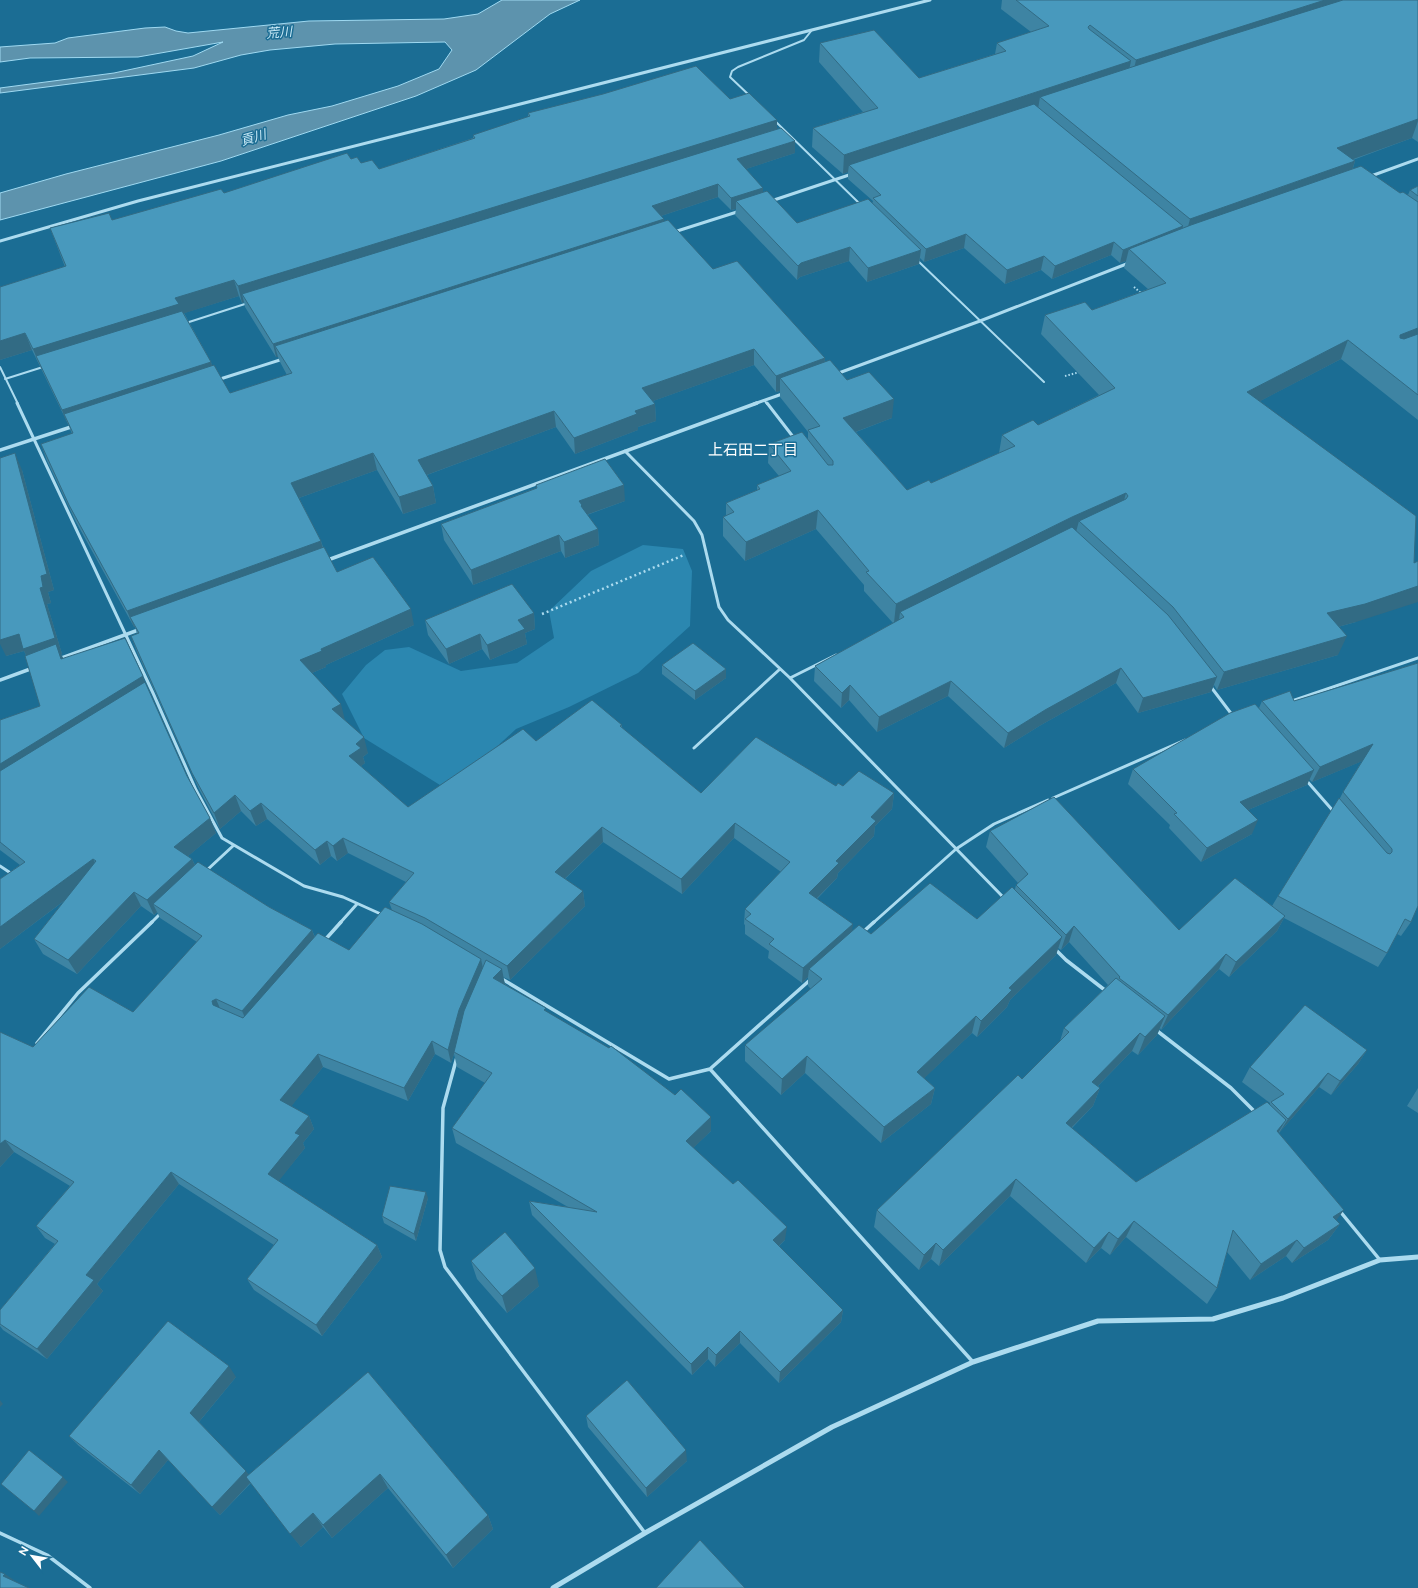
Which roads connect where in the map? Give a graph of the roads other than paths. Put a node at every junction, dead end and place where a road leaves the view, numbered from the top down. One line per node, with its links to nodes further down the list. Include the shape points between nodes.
1 (930, 0): 2 (street)
2 (812, 30): 3 (lane, via 804,40 732,71 730,77); 15 (street, via 138,200)
3 (752, 98)
4 (774, 119): 5 (lane)
5 (790, 134): 6 (lane); 10 (lane)
6 (782, 137)
7 (1418, 159): 9 (street)
8 (858, 172): 10 (street)
9 (1367, 178)
10 (835, 180): 11 (street); 12 (lane)
11 (767, 202)
12 (862, 206)
13 (744, 209): 14 (street)
14 (669, 234)
15 (0, 241)
16 (916, 258): 19 (lane)
17 (1135, 260): 19 (street)
18 (249, 303): 20 (lane)
19 (980, 321): 24 (street); 27 (lane)
20 (180, 324)
21 (290, 356): 26 (street)
22 (0, 367): 25 (lane)
23 (43, 367): 25 (lane)
24 (831, 376)
25 (5, 379): 31 (lane)
26 (215, 381)
27 (1044, 382)
28 (786, 392): 29 (street)
29 (764, 400): 32 (lane); 34 (street)
30 (79, 425): 31 (street)
31 (33, 440): 33 (street); 37 (lane)
32 (796, 441)
33 (0, 450)
34 (625, 451): 35 (street); 43 (lane, via 694,521 702,534 719,607 728,620)
35 (319, 563)
36 (148, 626): 37 (street)
37 (125, 635): 40 (street); 48 (lane)
38 (839, 653): 45 (lane)
39 (1418, 658): 41 (lane)
40 (52, 661)
41 (1405, 663): 44 (lane); 50 (lane)
42 (37, 666): 46 (street)
43 (780, 668): 45 (lane); 53 (lane)
44 (1410, 668)
45 (790, 678): 57 (lane)
46 (0, 680)
47 (1208, 683): 51 (lane)
48 (153, 693): 49 (lane); 56 (lane, via 196,790 222,838)
49 (147, 697)
50 (1287, 703)
51 (1236, 720)
52 (1187, 738): 57 (lane, via 994,824)
53 (694, 748)
54 (1302, 776): 55 (lane)
55 (1339, 818)
56 (234, 845): 59 (lane); 62 (lane, via 304,886 343,897)
57 (956, 849): 61 (lane); 65 (lane)
58 (0, 866): 60 (lane)
59 (200, 877)
60 (17, 878)
61 (1005, 899)
62 (357, 904): 64 (lane); 67 (lane)
63 (166, 908): 72 (lane, via 78,993)
64 (385, 916)
65 (862, 933)
66 (1049, 943): 70 (lane, via 1066,960)
67 (321, 945)
68 (494, 975): 74 (lane, via 669,1079)
69 (815, 975): 74 (lane)
70 (1109, 993)
71 (1151, 1026): 75 (lane, via 1231,1088)
72 (37, 1043)
73 (457, 1056): 81 (lane, via 443,1108 440,1250 445,1266)
74 (710, 1069): 79 (lane)
75 (1257, 1114)
76 (1336, 1206): 78 (lane)
77 (1418, 1257): 78 (street)
78 (1380, 1260): 79 (street, via 1283,1298 1213,1319 1098,1321)
79 (972, 1362): 81 (street, via 832,1427)
80 (0, 1533): 82 (lane, via 48,1555)
81 (645, 1533): 83 (street)
82 (90, 1588)
83 (553, 1588)

